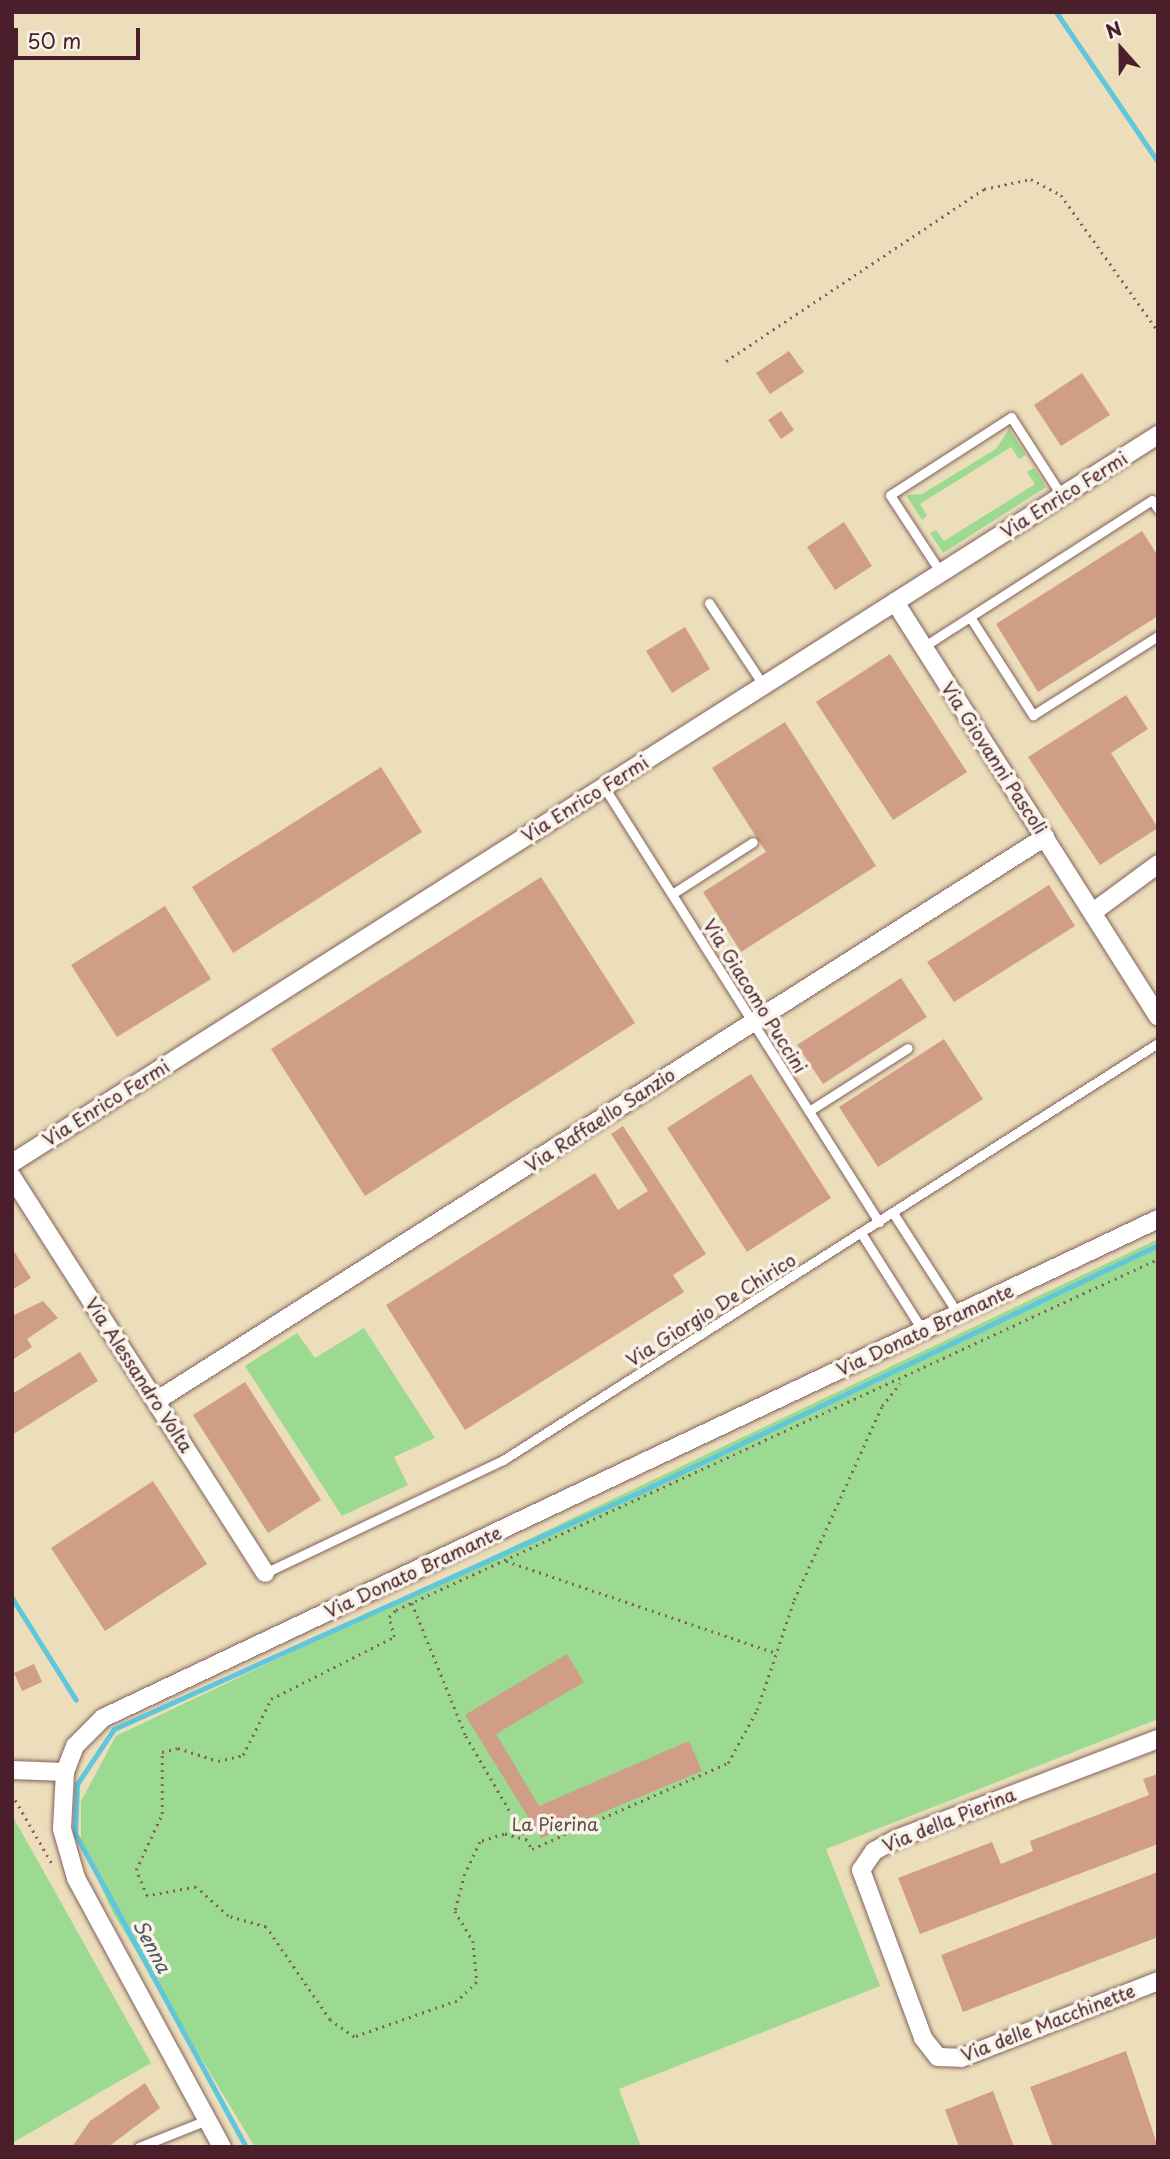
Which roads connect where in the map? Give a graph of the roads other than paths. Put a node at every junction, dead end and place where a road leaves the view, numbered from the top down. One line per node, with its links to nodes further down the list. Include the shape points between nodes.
1 (1158, 435): 2 (street, Via Enrico Fermi)
2 (1062, 496): 4 (street, Via Enrico Fermi); 4 (lane, via 1011,417 890,495)
3 (1158, 509): 7 (lane, via 1152,500)
4 (940, 573): 5 (street, Via Enrico Fermi)
5 (895, 602): 9 (street, Via Giovanni Pascoli); 10 (street, Via Enrico Fermi)
6 (709, 603): 10 (lane)
7 (970, 617): 8 (lane, via 1033,715); 9 (lane)
8 (1158, 636)
9 (923, 647): 12 (street, Via Giovanni Pascoli)
10 (764, 686): 11 (street, Via Enrico Fermi)
11 (604, 787): 15 (lane, Via Giacomo Puccini); 22 (street, Via Enrico Fermi)
12 (1045, 837): 16 (street, Via Giovanni Pascoli); 18 (street, Via Raffaello Sanzio)
13 (753, 842): 15 (lane)
14 (1158, 864): 16 (street)
15 (672, 894): 18 (lane, Via Giacomo Puccini)
16 (1093, 912): 17 (street, Via Giovanni Pascoli)
17 (1158, 1017)
18 (753, 1022): 21 (lane, Via Giacomo Puccini); 30 (street, Via Raffaello Sanzio)
19 (1158, 1043): 24 (lane, Via Giorgio De Chirico)
20 (908, 1048): 21 (lane)
21 (809, 1111): 26 (lane, Via Giacomo Puccini)
22 (12, 1163)
23 (12, 1177): 30 (street, Via Alessandro Volta)
24 (893, 1213): 26 (lane, Via Giorgio De Chirico); 28 (lane)
25 (1158, 1219): 28 (street, Via Donato Bramante)
26 (879, 1222): 27 (lane, Via Giorgio De Chirico)
27 (861, 1233): 29 (lane); 31 (lane, Via Giorgio De Chirico, via 503,1460)
28 (958, 1314): 29 (street, Via Donato Bramante)
29 (923, 1331): 34 (street, Via Donato Bramante, via 103,1718 75,1746)
30 (156, 1401): 31 (street, Via Alessandro Volta)
31 (265, 1573)
32 (1158, 1739): 36 (street, Via della Pierina, via 874,1851 861,1870 866,1898 923,2038)
33 (12, 1770): 34 (street)
34 (65, 1772): 37 (street, Via Donato Bramante, via 62,1829 76,1878)
35 (1158, 1981): 36 (street, Via delle Macchinette, via 961,2058)
36 (938, 2057)
37 (207, 2120): 38 (lane); 39 (street, Via Donato Bramante)
38 (139, 2147)
39 (222, 2147)

